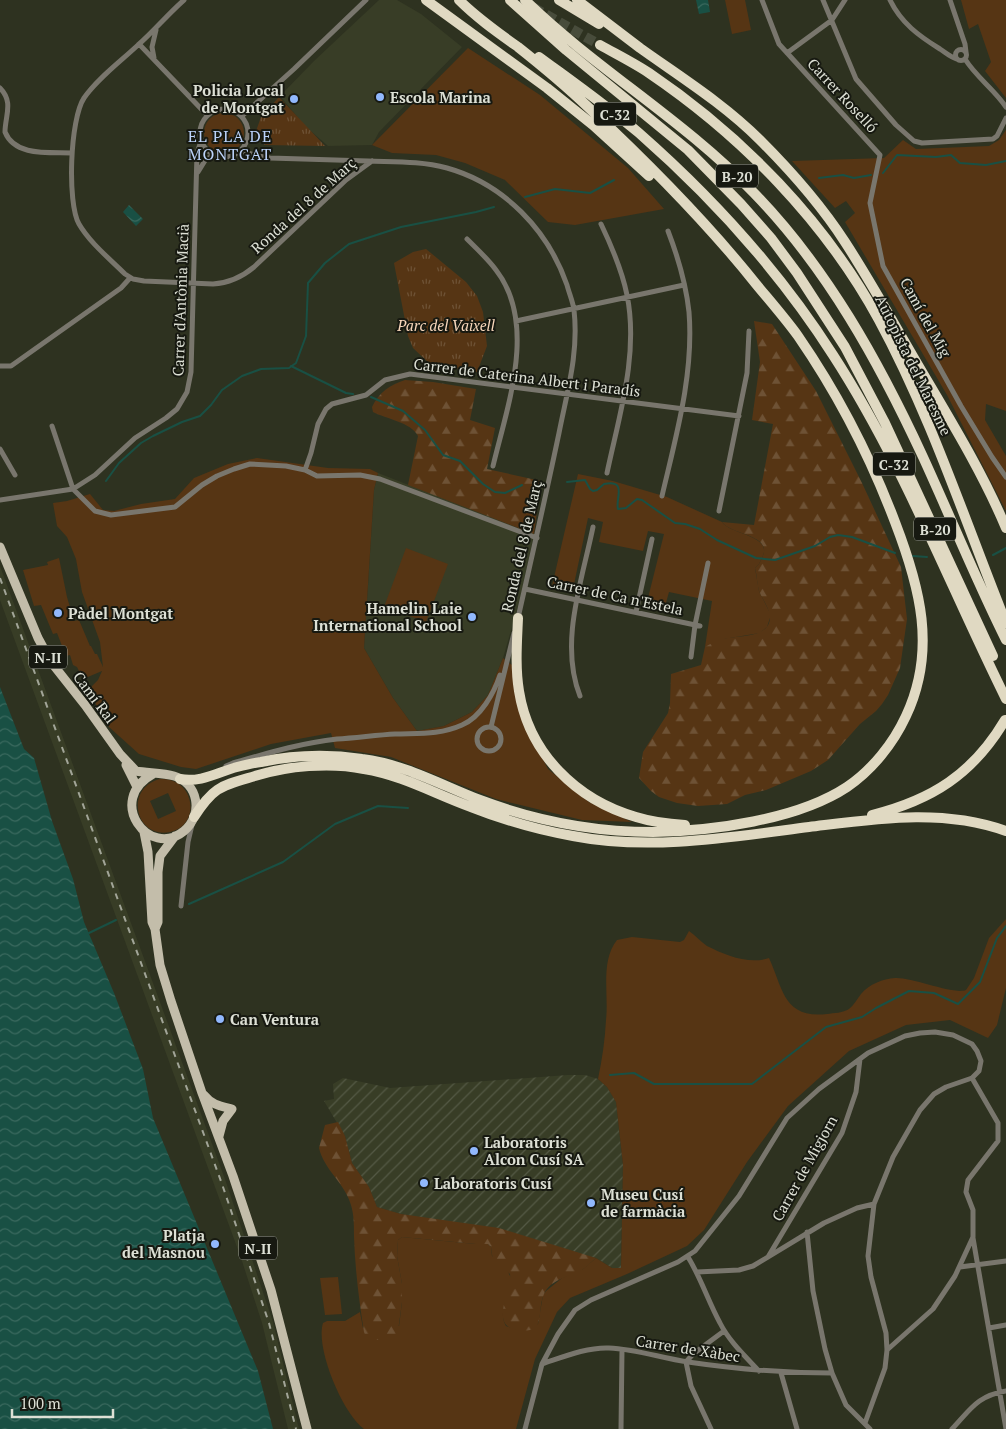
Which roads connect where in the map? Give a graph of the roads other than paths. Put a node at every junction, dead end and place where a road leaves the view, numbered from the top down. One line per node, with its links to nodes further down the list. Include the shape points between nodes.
1 (184, 0): 15 (street)
2 (366, 0): 30 (street)
3 (426, 0): 41 (highway, via 593,125)
4 (460, 0): 41 (highway, via 475,17 520,49 583,102); 86 (highway, C-32, via 638,133 721,212 793,298 834,356 884,441)
5 (510, 0): 84 (highway, B-20, via 688,150 741,204 797,273 845,347 886,423)
6 (525, 0): 81 (highway, B-20, via 725,164 785,227 829,285 896,400)
7 (559, 0): 19 (highway)
8 (577, 0): 19 (highway)
9 (762, 0): 23 (street, Carrer Roselló, via 776,39)
10 (823, 0): 14 (street)
11 (845, 0): 14 (street)
12 (890, 0): 20 (street, via 907,26)
13 (950, 0): 16 (street)
14 (832, 20): 23 (street); 31 (street, via 856,79 896,126 914,141 993,139)
15 (157, 26): 17 (street); 26 (street, via 152,41)
16 (960, 31): 21 (street); 22 (street)
17 (139, 44): 26 (street); 34 (street, via 83,99 75,122)
18 (600, 45): 51 (highway, Autopista del Maresme, via 648,72 707,117 775,179 850,274)
19 (641, 48): 43 (highway, via 713,99 760,140 815,201)
20 (941, 50): 21 (street); 24 (street)
21 (958, 51): 22 (street); 24 (street)
22 (966, 52): 25 (street)
23 (787, 53): 36 (street, Carrer Roselló)
24 (957, 59): 25 (street)
25 (965, 59): 28 (street)
26 (155, 61): 29 (street)
27 (0, 88): 34 (street, via 8,105 5,132 14,145 29,151)
28 (1006, 107)
29 (207, 115): 30 (street, via 220,110); 32 (street, via 200,127)
30 (242, 116): 33 (street, via 248,136)
31 (1006, 118)
32 (201, 141): 35 (street, via 204,148); 38 (street, Carrer d'Antònia Macià, via 197,153)
33 (241, 151): 35 (street, via 233,156); 37 (street, via 270,158)
34 (72, 153): 44 (street, via 76,217 85,234)
35 (215, 155): 38 (street, Carrer d'Antònia Macià, via 202,164)
36 (880, 155): 64 (street, Camí del Mig, via 870,203 883,266 961,406)
37 (372, 161): 45 (street, Ronda del 8 de Març, via 346,180 248,271 221,283); 48 (street, Ronda del 8 de Març, via 417,163 448,169 503,196 531,222 552,251)
38 (197, 177): 45 (street, Carrer d'Antònia Macià)
39 (601, 224): 47 (street, via 619,265)
40 (668, 231): 46 (street)
41 (714, 234): 96 (highway, via 796,334 837,397 865,450 910,564 920,602 923,644 910,707 895,735 870,768 848,786 808,806)
42 (467, 239): 49 (street, via 497,271 512,300)
43 (860, 266): 51 (highway); 70 (highway, via 981,474)
44 (130, 278): 45 (street, Ronda del 8 de Març); 52 (street, via 11,366)
45 (193, 283): 65 (street, Carrer d'Antònia Macià, via 190,379 184,398 172,414 135,438 102,469)
46 (684, 285): 47 (street); 56 (street, via 689,312 689,342)
47 (627, 297): 48 (street); 55 (street, via 630,330)
48 (574, 308): 49 (street); 54 (street, Ronda del 8 de Març, via 574,362)
49 (516, 321): 53 (street, via 518,350)
50 (749, 330): 57 (street, via 747,373)
51 (887, 336): 79 (highway, Autopista del Maresme, via 932,432)
52 (0, 366)
53 (511, 387): 54 (street, Carrer de Caterina Albert i Paradís); 60 (street); 61 (street, Carrer de Caterina Albert i Paradís, via 416,374 385,380 366,395 337,401 326,409 318,424)
54 (567, 394): 55 (street, Carrer de Caterina Albert i Paradís); 71 (street, Ronda del 8 de Març)
55 (622, 402): 56 (street, Carrer de Caterina Albert i Paradís); 62 (street)
56 (682, 409): 57 (street, Carrer de Caterina Albert i Paradís); 66 (street)
57 (739, 416): 68 (street)
58 (52, 426): 65 (street)
59 (0, 449): 63 (street)
60 (493, 466)
61 (305, 470): 65 (street, via 250,464 217,476 175,507 111,515 96,511); 71 (street, via 317,476 360,475 380,479)
62 (607, 473)
63 (15, 475)
64 (1006, 477)
65 (73, 489): 67 (street)
66 (662, 496)
67 (0, 500)
68 (719, 511)
69 (593, 527): 76 (street)
70 (1006, 528)
71 (537, 538): 75 (street, Ronda del 8 de Març)
72 (652, 540): 77 (street)
73 (0, 547): 89 (main road, Camí Ral / N-II, via 51,662)
74 (708, 563): 80 (street)
75 (525, 588): 76 (street, Carrer de Ca n'Estela); 78 (street, Ronda del 8 de Març)
76 (578, 600): 77 (street, Carrer de Ca n'Estela); 85 (street, via 571,642 572,664)
77 (636, 612): 80 (street, Carrer de Ca n'Estela)
78 (518, 618): 82 (street, Ronda del 8 de Març); 96 (highway, via 517,678 521,700 532,733 553,766 586,795 611,808 650,820)
79 (1006, 623)
80 (698, 625): 83 (street)
81 (1006, 640)
82 (508, 656): 88 (street, Ronda del 8 de Març); 91 (street, via 494,692 480,711 464,724 427,735 395,734 290,746 233,763)
83 (691, 657)
84 (1006, 685)
85 (580, 696)
86 (1006, 699)
87 (1005, 720): 95 (highway, via 990,744 950,783 912,803)
88 (491, 727): 88 (street, Ronda del 8 de Març, via 483,729 477,739 479,746 488,751 496,750 501,740 500,733)
89 (120, 754): 90 (main road, N-II, via 136,772); 93 (main road, N-II)
90 (153, 774): 92 (main road, N-II); 93 (main road)
91 (214, 774): 92 (highway, via 190,781); 96 (highway, via 276,759 358,758 400,768 508,810 562,824 622,831)
92 (180, 778): 94 (main road, via 195,796)
93 (136, 787): 99 (main road, N-II, via 131,811)
94 (194, 817): 95 (highway, via 208,796 230,783 288,769 337,766 380,772 524,826 584,838 628,842 696,840); 97 (main road, N-II); 101 (street)
95 (842, 823): 98 (highway, via 943,817)
96 (709, 828)
97 (185, 830): 100 (main road, N-II); 101 (street)
98 (1006, 831)
99 (144, 832): 100 (main road, via 160,838); 103 (main road, N-II)
100 (175, 836): 103 (main road, N-II, via 160,856 158,922)
101 (188, 842): 102 (street)
102 (181, 906)
103 (155, 929): 106 (main road, N-II, via 163,974)
104 (860, 1059): 105 (street, via 905,1036 936,1032 953,1035 972,1044 981,1062 979,1071); 111 (street, via 787,1118 739,1196); 112 (street, Carrer de Migjorn, via 856,1092 842,1133)
105 (972, 1078): 108 (street, via 934,1094 920,1110 893,1157); 110 (street, via 998,1123 998,1141 968,1180 966,1192 973,1210)
106 (202, 1093): 107 (main road, N-II); 107 (main road, via 218,1106 232,1109 223,1121)
107 (219, 1136): 130 (main road, N-II, via 271,1290)
108 (874, 1204): 109 (street, via 857,1208); 121 (street, via 868,1256)
109 (807, 1232): 112 (street); 126 (street, via 813,1291)
110 (973, 1237): 114 (street); 115 (street)
111 (688, 1257): 116 (street); 123 (street, via 598,1296 575,1310)
112 (768, 1257): 116 (street, via 739,1270)
113 (1006, 1261): 114 (street)
114 (978, 1266): 115 (street); 118 (street)
115 (960, 1267): 121 (street, via 934,1309)
116 (697, 1272): 119 (street)
117 (1006, 1325): 118 (street)
118 (989, 1328): 128 (street)
119 (724, 1331): 122 (street); 124 (street)
120 (622, 1350): 122 (street, Carrer de Xàbec); 123 (street, Carrer de Xàbec, via 594,1350); 132 (street)
121 (887, 1350): 129 (street, via 885,1368)
122 (686, 1362): 124 (street, Carrer de Xàbec); 133 (street, via 691,1386)
123 (542, 1364): 131 (street)
124 (759, 1371): 125 (street, Carrer de Xàbec)
125 (781, 1373): 126 (street, Carrer de Xàbec); 134 (street)
126 (832, 1373): 129 (street, via 846,1405)
127 (1006, 1391): 128 (street)
128 (1000, 1392): 136 (street, via 979,1400); 137 (street)
129 (865, 1423): 135 (street)
130 (307, 1429)
131 (525, 1429)
132 (621, 1429)
133 (711, 1429)
134 (797, 1429)
135 (870, 1429)
136 (952, 1429)
137 (1006, 1429)

